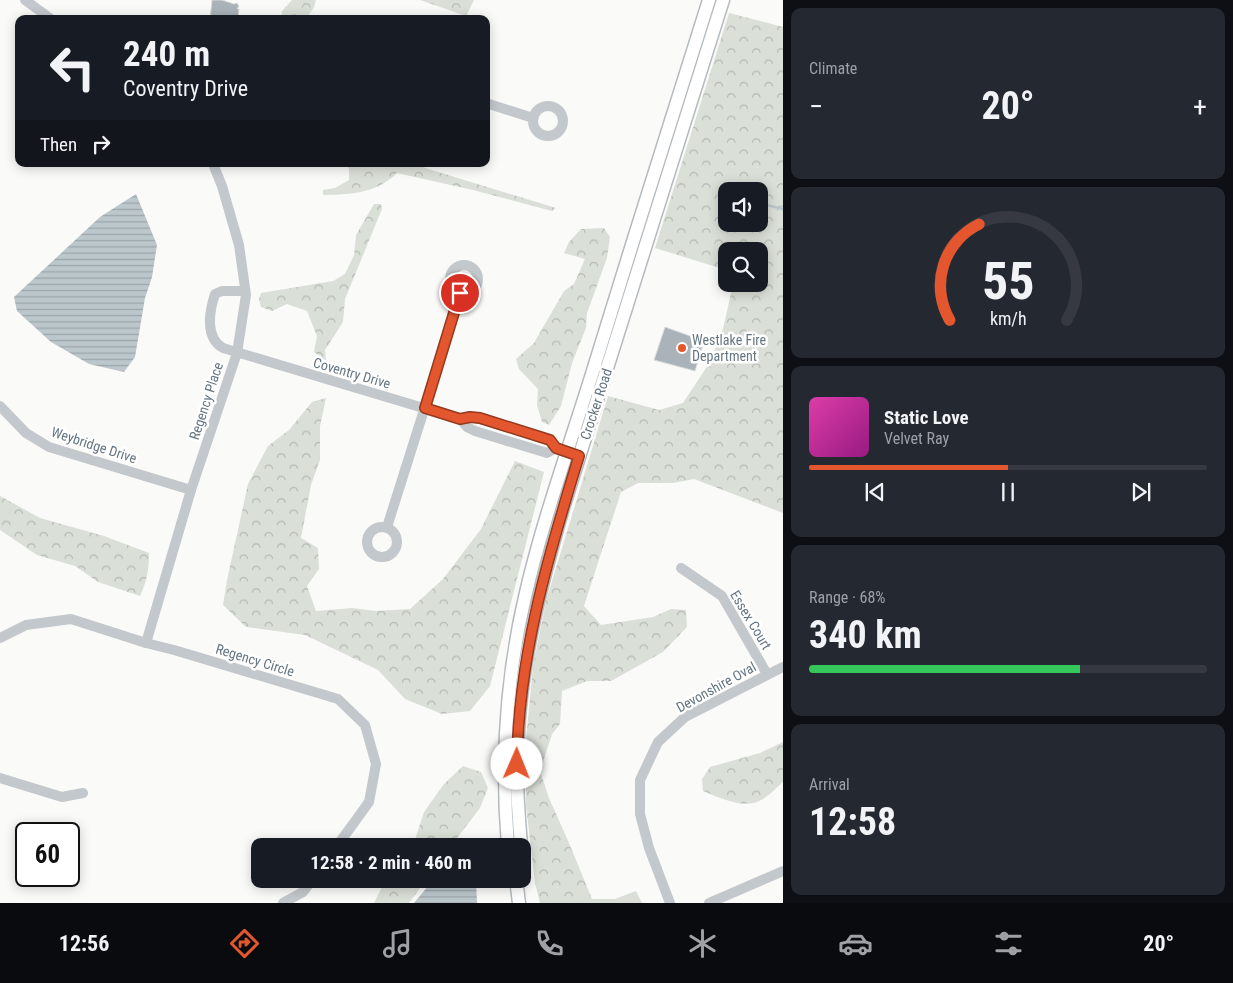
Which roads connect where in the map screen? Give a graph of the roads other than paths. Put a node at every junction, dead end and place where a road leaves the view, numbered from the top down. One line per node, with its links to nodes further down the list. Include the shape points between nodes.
1 (25, 0): 4 (street)
2 (709, 0): 13 (main road, Crocker Road)
3 (723, 0): 13 (main road, Crocker Road)
4 (46, 15)
5 (490, 104): 6 (street)
6 (533, 118)
7 (214, 167): 8 (street, Regency Place, via 239,245)
8 (245, 291): 10 (street, Regency Place); 10 (street, Coventry Drive, via 222,291 214,297 210,334 216,344)
9 (460, 293): 12 (street)
10 (237, 353): 12 (street, Coventry Drive); 14 (street, Regency Place)
11 (0, 406): 14 (street, Weybridge Drive, via 26,433 48,447)
12 (425, 408): 13 (street, Coventry Drive, via 460,419 470,417 488,421 550,440); 15 (street)
13 (568, 452): 24 (main road, Crocker Road, via 525,599 512,668 506,734); 25 (main road, Crocker Road, via 523,675 517,756)
14 (191, 490): 18 (street, Regency Place)
15 (387, 527)
16 (681, 568): 20 (street, Essex Court, via 722,596)
17 (0, 638): 18 (street, Regency Circle, via 26,625 71,619)
18 (146, 643): 23 (street, Regency Circle, via 338,699 365,725 376,764 369,802)
19 (783, 667): 20 (street, Devonshire Oval)
20 (767, 674): 31 (street, Devonshire Oval, via 685,717 658,742 640,780 640,814)
21 (0, 778): 22 (street, via 62,797)
22 (83, 793)
23 (343, 838)
24 (508, 838)
25 (520, 838)
26 (783, 871): 32 (street)
27 (306, 888): 29 (street)
28 (517, 888): 30 (main road)
29 (283, 903)
30 (519, 903)
31 (670, 903)
32 (709, 903)

